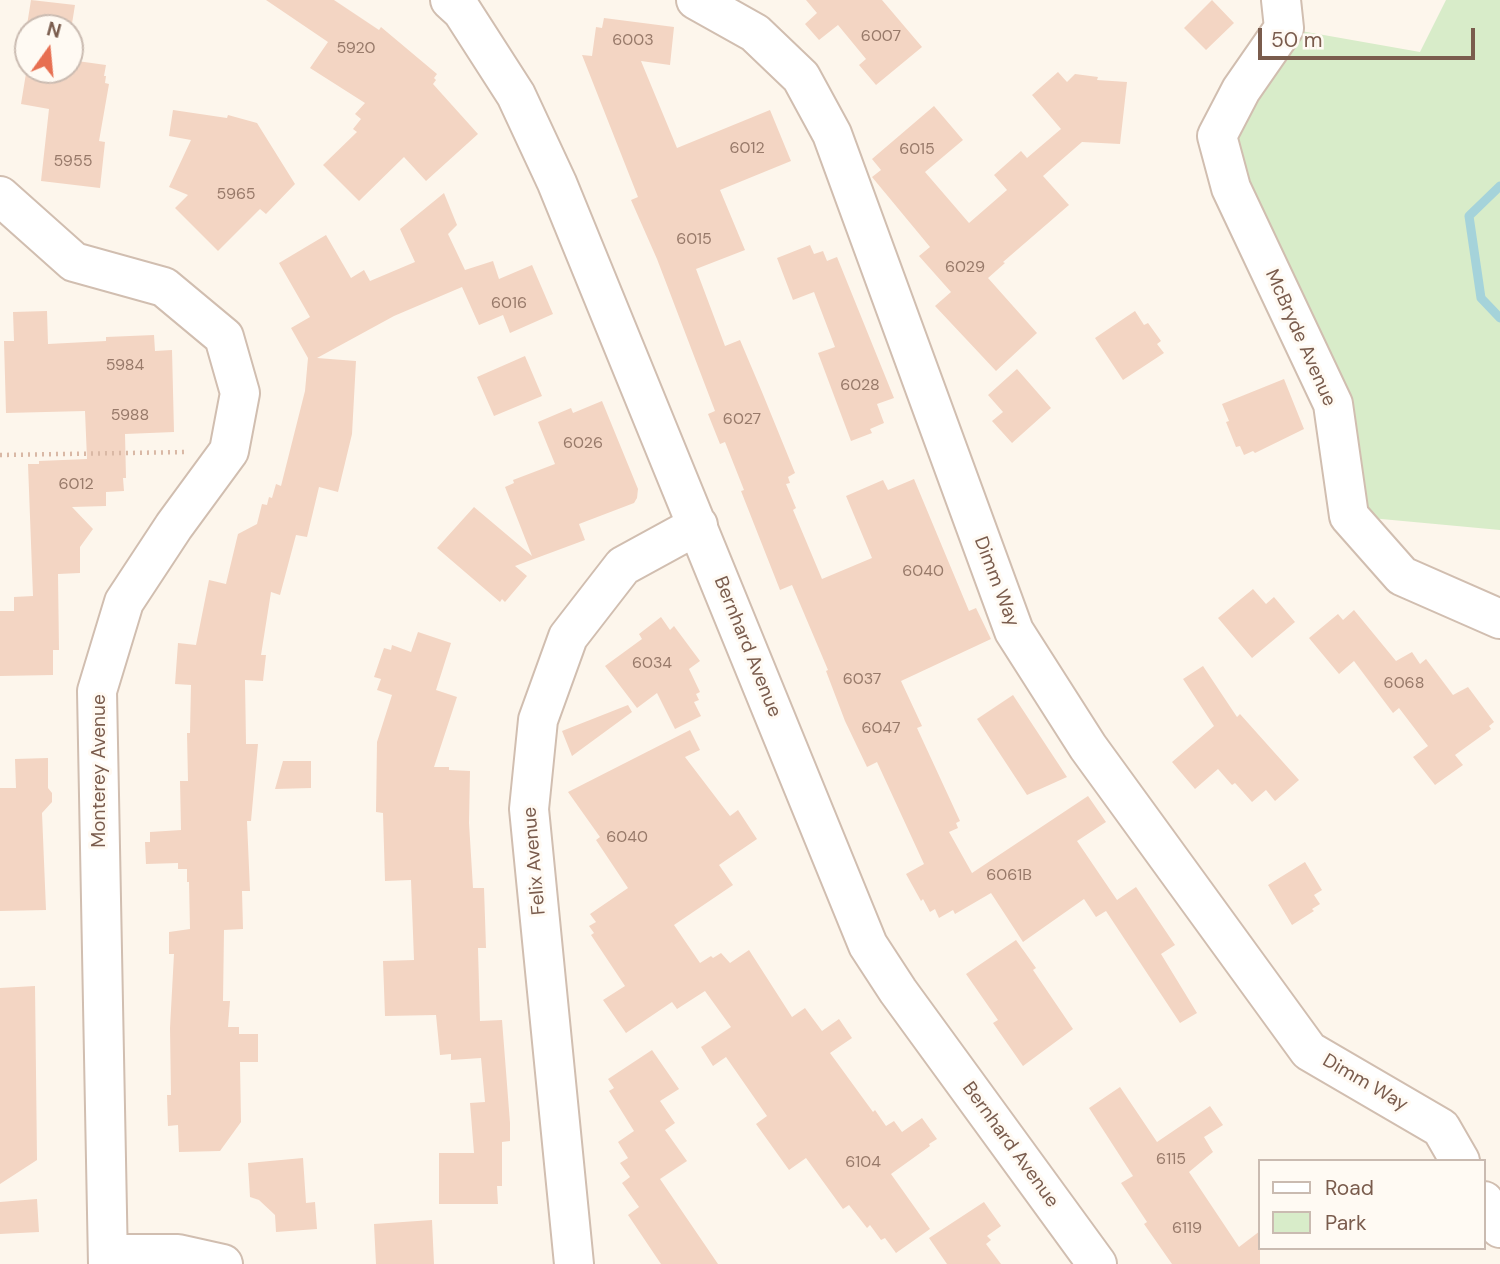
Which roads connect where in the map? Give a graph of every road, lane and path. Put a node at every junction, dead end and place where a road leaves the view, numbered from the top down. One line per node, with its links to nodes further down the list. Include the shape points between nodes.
1 (696, 0): 9 (street, Dimm Way, via 755,33 801,77 832,134 1014,631 1088,747 1309,1051 1441,1128)
2 (1282, 0): 8 (street, McBryde Avenue, via 1284,29 1241,90 1217,136 1231,188 1333,404 1349,516 1402,576)
3 (462, 4): 7 (street, Bernhard Avenue, via 516,94 557,183)
4 (0, 196): 5 (street, Monterey Avenue, via 74,262 164,287 225,337 240,393)
5 (229, 451): 6 (path); 12 (street, Monterey Avenue, via 124,602 97,691)
6 (0, 455)
7 (698, 525): 14 (street, Felix Avenue, via 623,566 568,637 538,720 529,808); 15 (street, Bernhard Avenue, via 868,945)
8 (1500, 619)
9 (1460, 1159)
10 (1486, 1204): 11 (street)
11 (1500, 1228)
12 (108, 1259): 13 (street, via 178,1254)
13 (223, 1264)
14 (574, 1264)
15 (1097, 1264)

